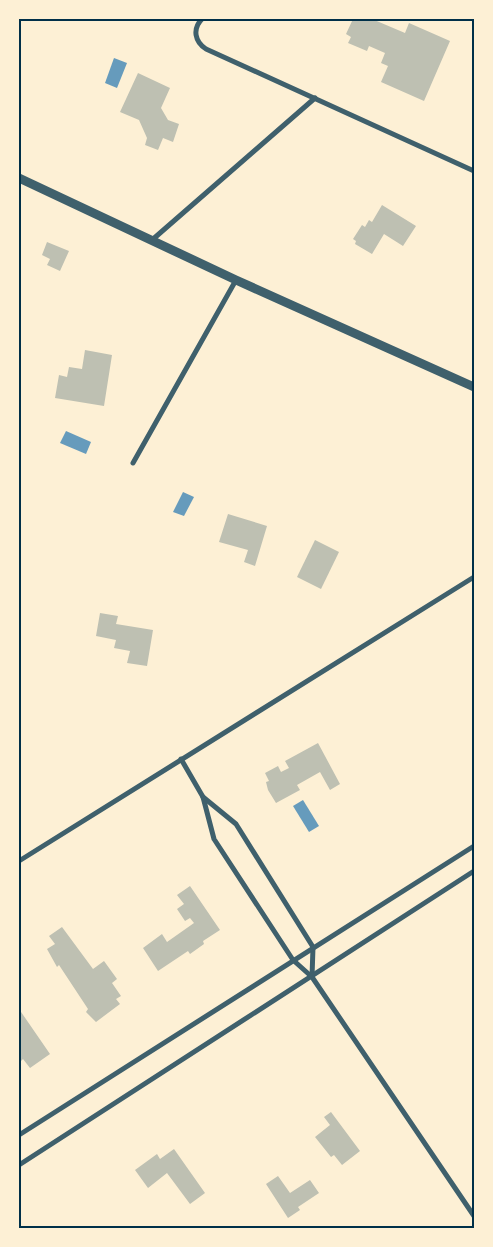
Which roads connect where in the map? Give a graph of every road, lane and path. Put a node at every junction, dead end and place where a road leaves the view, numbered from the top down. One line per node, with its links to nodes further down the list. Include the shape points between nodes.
1 (202, 19): 2 (street, via 195,35 201,46)
2 (315, 98): 3 (street); 5 (street)
3 (474, 171)
4 (19, 178): 5 (street)
5 (152, 240): 6 (street)
6 (236, 280): 7 (street); 8 (street)
7 (474, 387)
8 (133, 463)
9 (474, 577): 10 (street)
10 (181, 759): 11 (street); 13 (street)
11 (203, 797): 15 (street, via 236,824); 16 (street, via 214,839)
12 (474, 846): 15 (street)
13 (19, 861)
14 (474, 871): 17 (street)
15 (313, 947): 16 (street); 17 (street)
16 (293, 960): 17 (street); 18 (street)
17 (312, 977): 19 (street); 20 (street)
18 (19, 1135)
19 (19, 1164)
20 (474, 1216)

